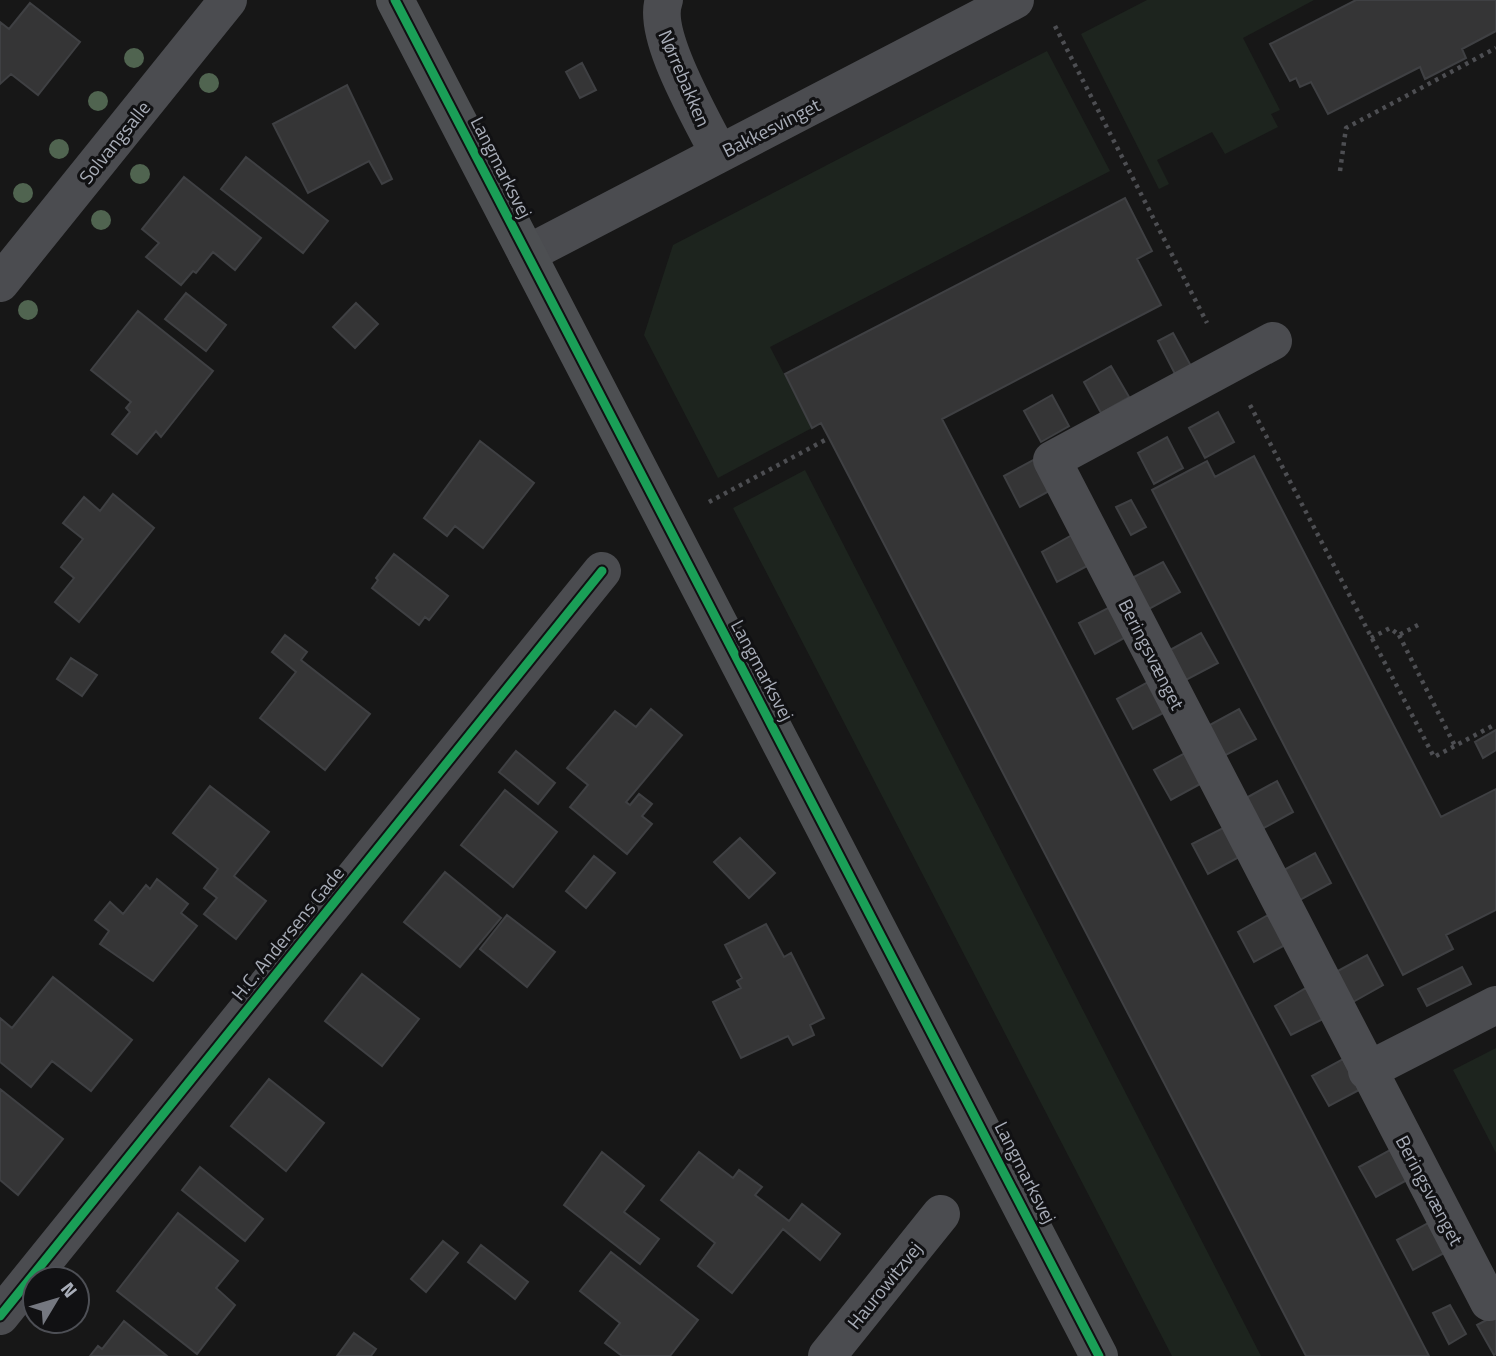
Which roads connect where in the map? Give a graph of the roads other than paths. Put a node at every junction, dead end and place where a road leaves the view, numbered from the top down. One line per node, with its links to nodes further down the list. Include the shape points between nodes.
1 (228, 0): 8 (street, Solvangsalle)
2 (396, 0): 7 (main road, Langmarksvej)
3 (664, 0): 6 (street, Nørrebakken, via 660,12 665,41)
4 (1015, 0): 5 (street, Bakkesvinget)
5 (960, 13): 6 (street, Bakkesvinget)
6 (719, 155): 7 (street, Bakkesvinget)
7 (527, 254): 17 (main road, Langmarksvej)
8 (0, 283)
9 (1273, 341): 12 (street, Beringsvænget, via 1052,460)
10 (602, 571): 15 (street, H.C. Andersens Gade)
11 (1496, 1004): 12 (street)
12 (1367, 1071): 14 (street, Beringsvænget, via 1489,1302)
13 (941, 1214): 16 (street, Haurowitzvej)
14 (1496, 1298)
15 (0, 1317)
16 (827, 1356)
17 (1099, 1356)

